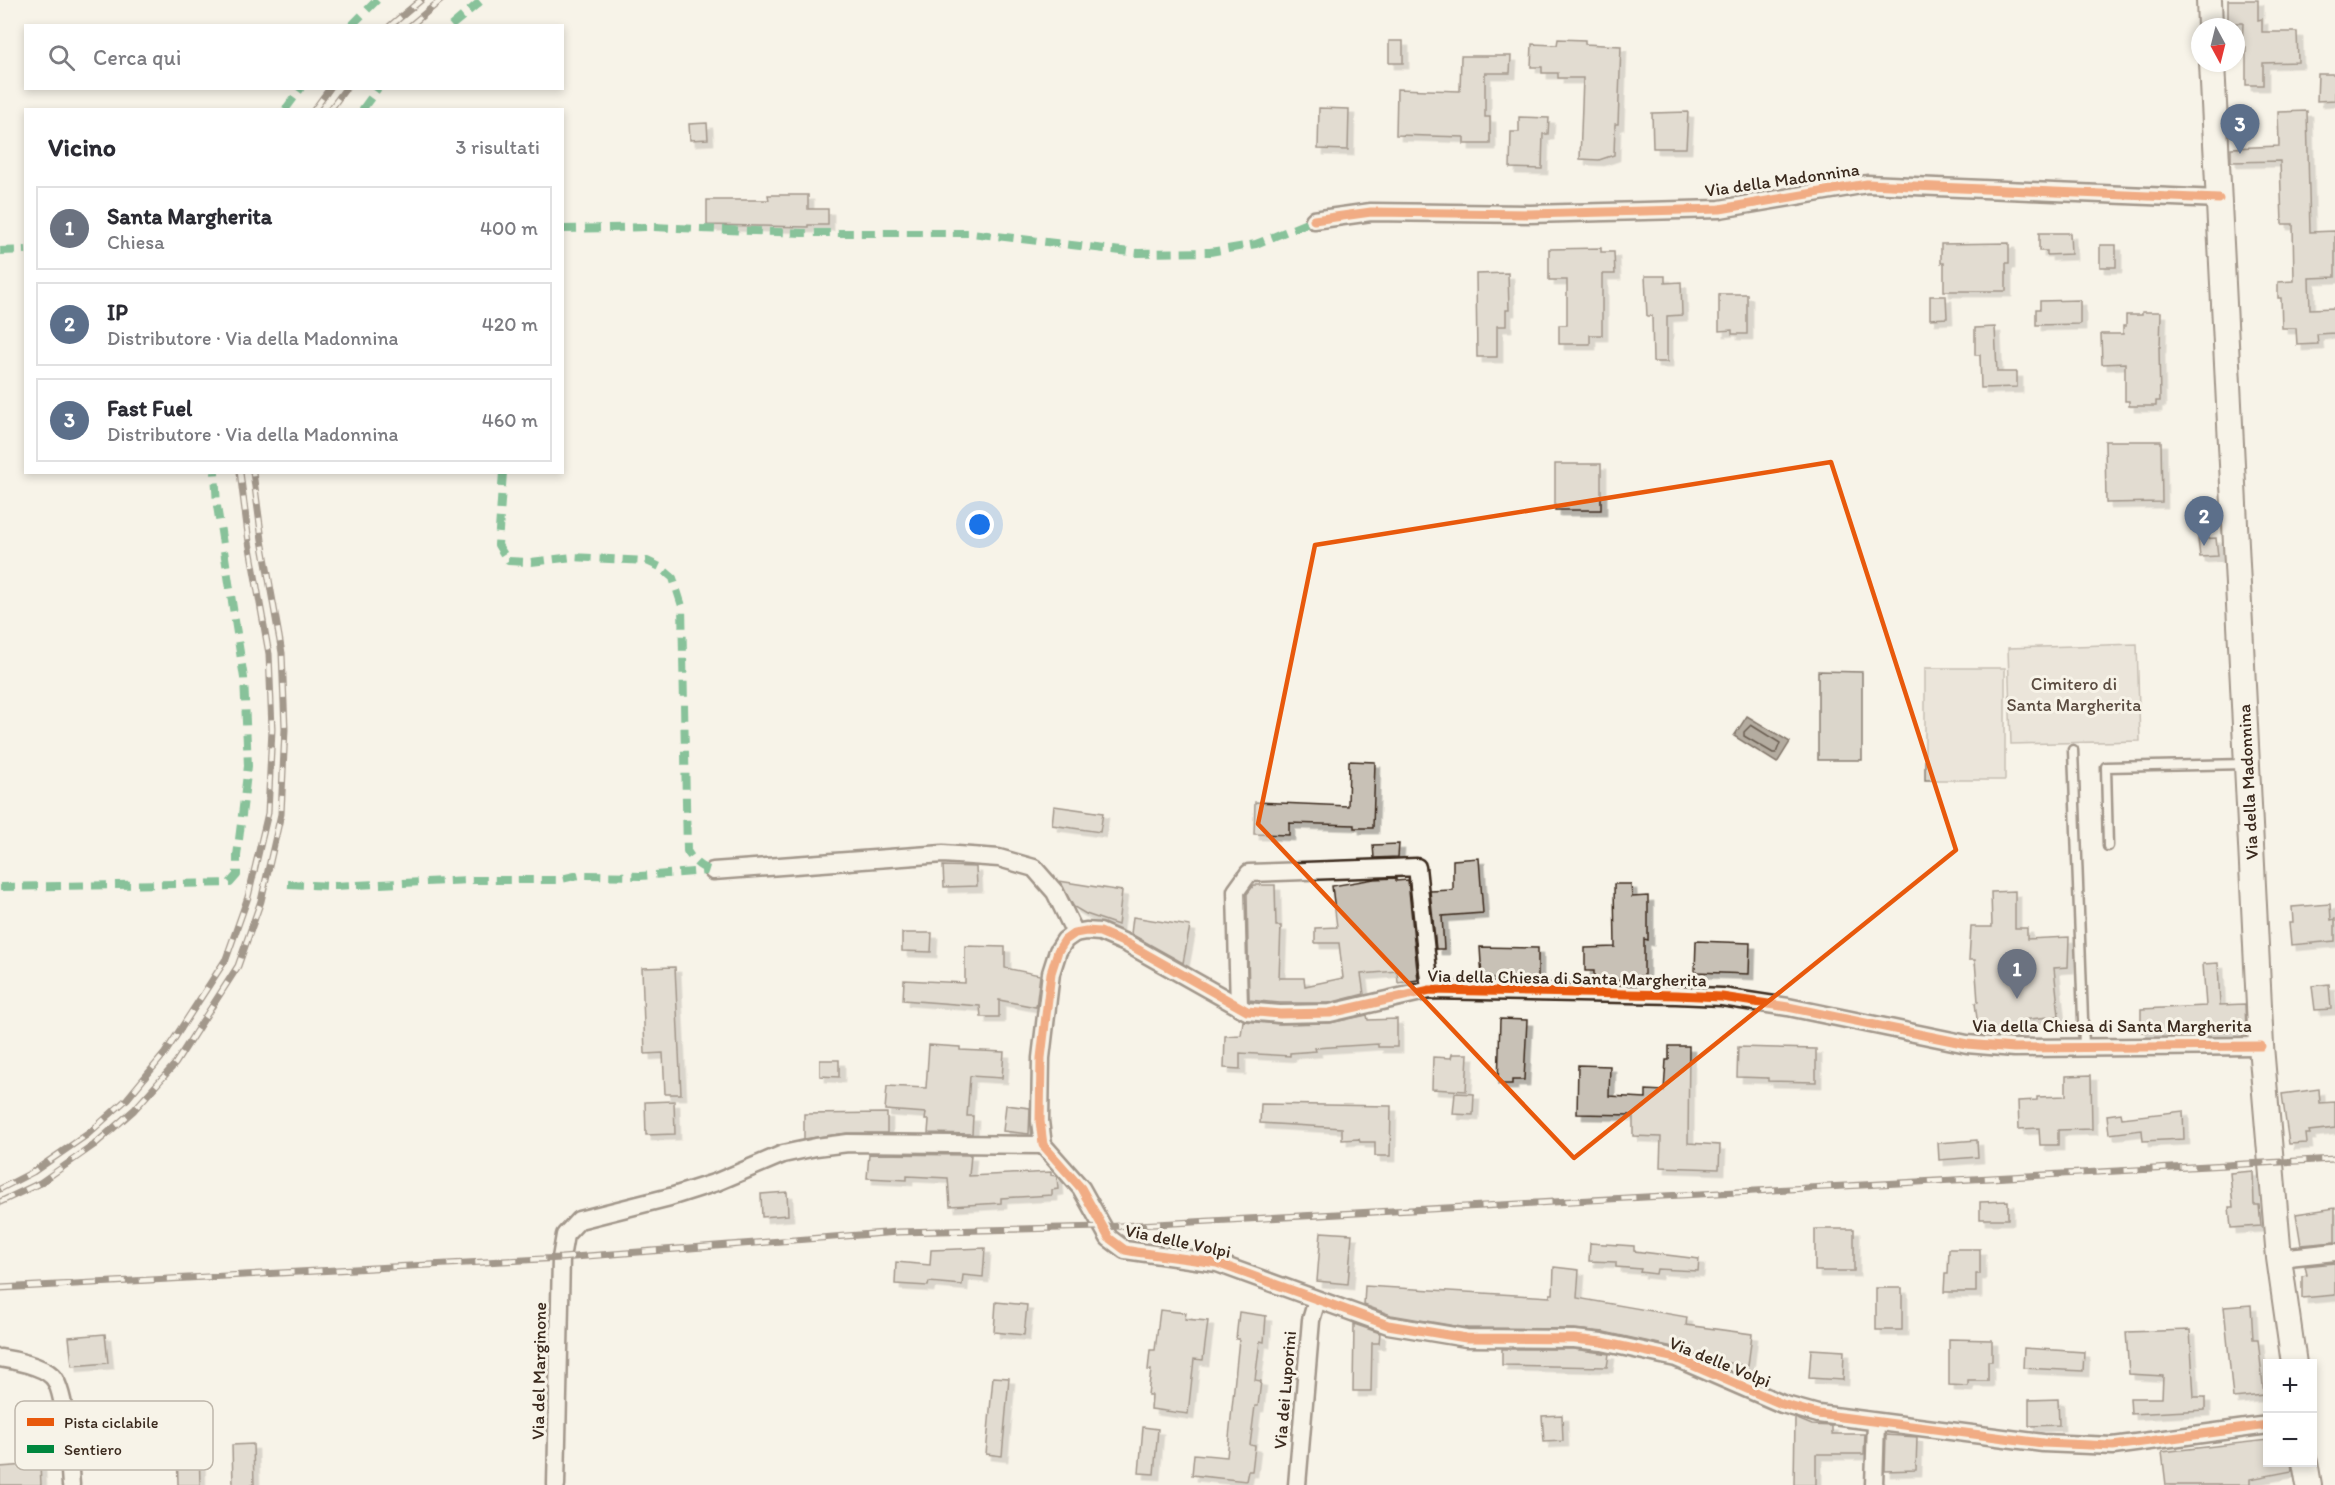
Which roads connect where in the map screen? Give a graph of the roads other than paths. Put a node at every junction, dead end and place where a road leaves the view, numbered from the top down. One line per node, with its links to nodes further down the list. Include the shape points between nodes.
1 (2209, 0): 2 (main road)
2 (2210, 18)
3 (2212, 72): 4 (main road, Via della Madonnina)
4 (2219, 199): 5 (street, Via della Madonnina, via 1868,184 1720,208 1530,214 1371,212); 7 (main road, Via della Madonnina)
5 (1314, 220)
6 (2073, 750): 13 (lane)
7 (2247, 764): 8 (lane, via 2106,767); 14 (main road, Via della Madonnina)
8 (2108, 846)
9 (713, 870): 10 (street, via 943,854 999,858 1034,868 1054,892)
10 (1075, 933): 12 (street, Via della Chiesa di Santa Margherita, via 1100,932 1119,940); 15 (street, via 1058,951 1051,973 1041,1058)
11 (1430, 990): 12 (street, Via della Chiesa di Santa Margherita, via 1330,1012 1280,1014); 12 (street, via 1418,867 1249,873 1236,891); 13 (street, Via della Chiesa di Santa Margherita, via 1722,997 1967,1044 2014,1048)
12 (1239, 1007)
13 (2084, 1046): 14 (street, Via della Chiesa di Santa Margherita)
14 (2261, 1046): 17 (main road, Via della Madonnina)
15 (1043, 1145): 18 (street, Via delle Volpi, via 1080,1188 1115,1245 1136,1252 1217,1263); 27 (street, Via del Marginone, via 848,1143 816,1147 783,1154 679,1194 579,1220 565,1235 561,1258)
16 (2335, 1252): 17 (street)
17 (2279, 1258): 20 (main road, Via della Madonnina)
18 (1317, 1300): 22 (street, Via delle Volpi, via 1388,1325 1466,1338 1574,1339 1644,1351 1676,1358 1782,1404 1818,1414); 28 (street, Via dei Luporini, via 1311,1320)
19 (0, 1358): 21 (street, via 18,1360 52,1375)
20 (2293, 1359)
21 (62, 1401)
22 (1876, 1422): 23 (street, Via delle Volpi, via 2043,1443 2113,1446); 29 (street)
23 (2263, 1426)
24 (2307, 1467): 30 (main road)
25 (69, 1470): 26 (street)
26 (71, 1485)
27 (556, 1485)
28 (1297, 1485)
29 (1874, 1485)
30 (2309, 1485)

